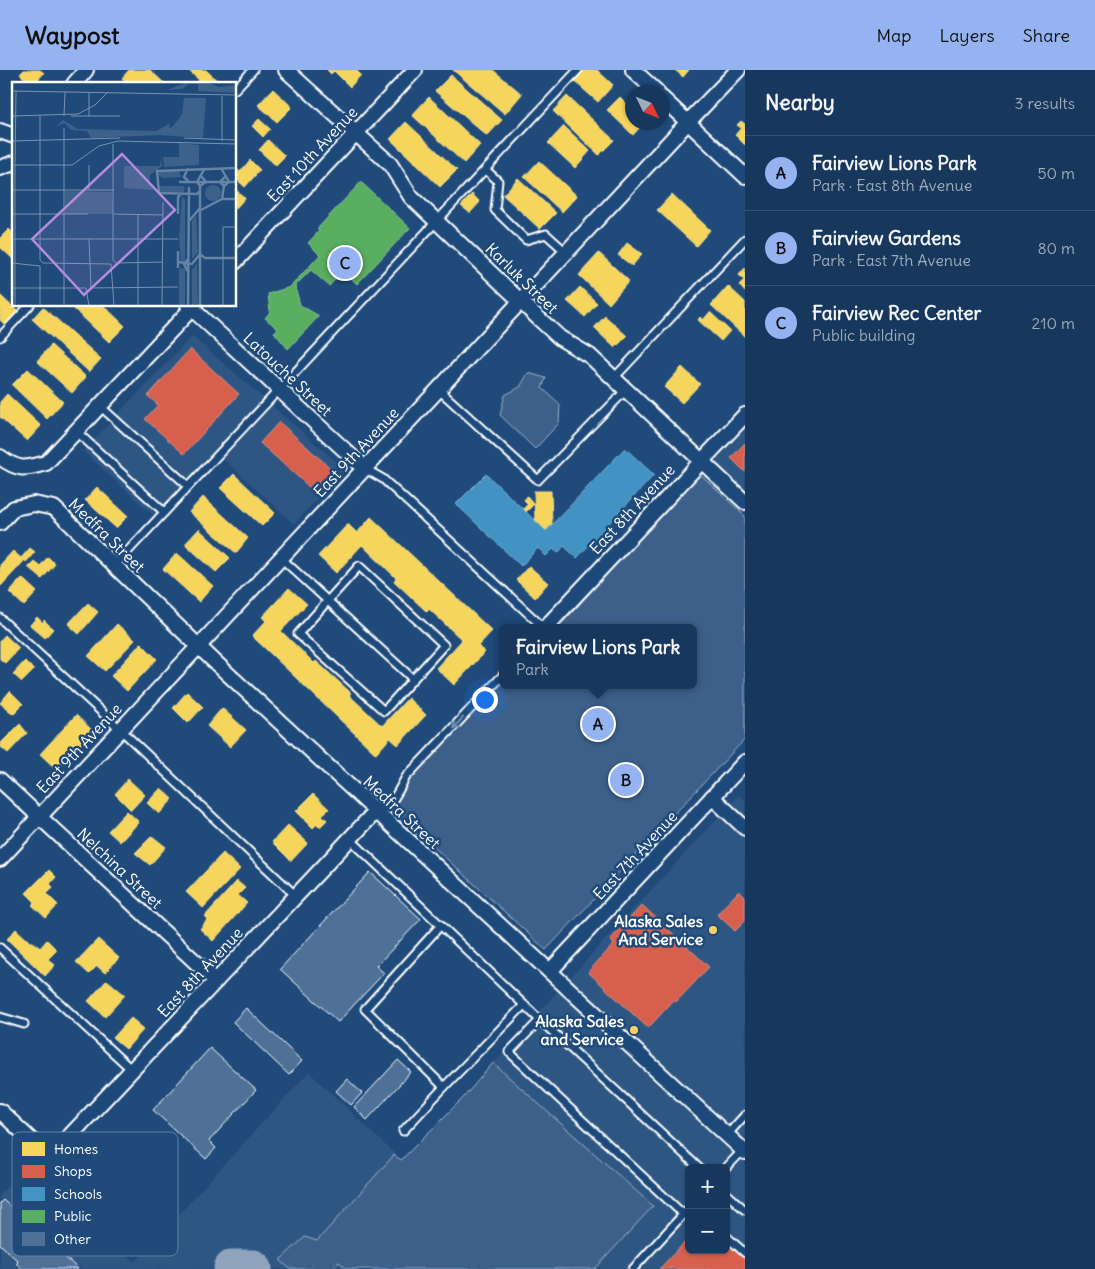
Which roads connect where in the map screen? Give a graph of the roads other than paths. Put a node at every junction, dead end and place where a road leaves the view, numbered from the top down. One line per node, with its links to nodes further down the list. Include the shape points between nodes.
1 (86, 70): 8 (street)
2 (253, 70): 10 (lane)
3 (286, 70): 13 (street, Karluk Street)
4 (415, 70): 13 (street, East 10th Avenue)
5 (578, 70): 16 (lane)
6 (633, 70): 9 (street)
7 (738, 70): 12 (street, East 9th Avenue)
8 (76, 82)
9 (649, 85)
10 (236, 88)
11 (670, 105): 12 (street)
12 (688, 122): 17 (street); 20 (street, East 9th Avenue)
13 (356, 133): 18 (street, Karluk Street, via 390,164 412,197); 21 (street, East 10th Avenue)
14 (12, 164): 15 (street)
15 (0, 168)
16 (486, 170): 18 (lane); 20 (lane, via 498,181 494,210 526,240 546,234)
17 (745, 176)
18 (437, 222): 22 (street, Karluk Street); 27 (lane)
19 (745, 239): 26 (lane)
20 (566, 252): 22 (street, East 9th Avenue)
21 (236, 261)
22 (520, 301): 26 (street, Karluk Street, via 560,338 590,356); 28 (street, East 9th Avenue)
23 (29, 306): 25 (lane)
24 (191, 306): 27 (street, Latouche Street); 30 (street)
25 (0, 337)
26 (614, 378): 29 (street, Karluk Street)
27 (279, 389): 35 (street, Latouche Street); 36 (lane)
28 (438, 389): 29 (lane, via 538,480); 35 (street, East 9th Avenue)
29 (626, 390): 34 (street, Karluk Street)
30 (100, 406): 32 (street); 36 (lane)
31 (745, 415): 34 (street, East 8th Avenue)
32 (77, 432): 33 (street, via 46,463 26,469); 38 (lane)
33 (0, 457)
34 (702, 461): 37 (street, Karluk Street); 45 (street, East 8th Avenue)
35 (364, 468): 40 (street, East 9th Avenue); 44 (lane, via 383,479)
36 (188, 486): 38 (lane)
37 (745, 502)
38 (164, 512): 41 (lane)
39 (0, 523): 41 (street, Medfra Street, via 14,508 34,504 54,508)
40 (281, 558): 42 (lane); 46 (street, East 9th Avenue)
41 (114, 566): 46 (street, Medfra Street)
42 (328, 600): 47 (lane); 47 (lane, via 298,634 384,712); 47 (lane, via 359,566 444,645)
43 (0, 618): 49 (lane)
44 (540, 624)
45 (548, 624)
46 (198, 646): 49 (street, East 9th Avenue); 53 (street, Medfra Street)
47 (413, 679)
48 (499, 679): 53 (lane, one-way to 53, via 406,777 386,809)
49 (121, 730): 54 (street, East 9th Avenue); 58 (lane)
50 (745, 762): 52 (street, East 7th Avenue)
51 (0, 780): 54 (street, Nelchina Street)
52 (712, 797): 55 (street); 61 (street, East 7th Avenue)
53 (376, 811): 56 (street, East 8th Avenue); 61 (street, Medfra Street)
54 (39, 817): 57 (street, East 9th Avenue); 62 (street, Nelchina Street)
55 (745, 828)
56 (350, 839): 58 (street, East 8th Avenue); 59 (lane)
57 (0, 859)
58 (296, 896): 62 (street, East 8th Avenue)
59 (441, 925): 63 (lane); 68 (lane, via 365,1009)
60 (0, 948): 67 (lane)
61 (550, 971): 74 (street, Medfra Street)
62 (216, 981): 67 (street, East 8th Avenue)
63 (524, 1005): 65 (lane); 68 (lane)
64 (0, 1017): 66 (lane)
65 (540, 1020): 76 (lane); 81 (lane, via 508,1052)
66 (24, 1024)
67 (132, 1070): 73 (street, East 8th Avenue)
68 (444, 1087): 71 (lane)
69 (0, 1111): 72 (street)
70 (745, 1115): 74 (lane)
71 (403, 1131)
72 (23, 1132)
73 (74, 1132)
74 (727, 1135): 75 (street, Medfra Street)
75 (744, 1151): 77 (lane)
76 (695, 1164)
77 (730, 1164)
78 (730, 1197): 80 (lane)
79 (688, 1209): 81 (lane)
80 (745, 1210)
81 (683, 1214): 84 (lane)
82 (730, 1240): 83 (lane)
83 (745, 1253)
84 (633, 1269)

